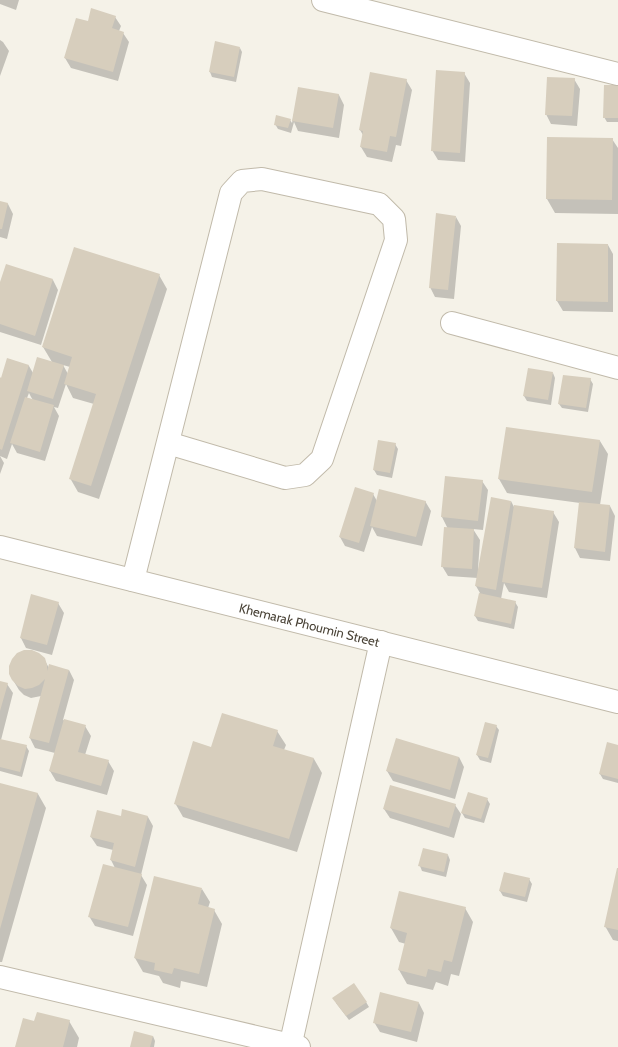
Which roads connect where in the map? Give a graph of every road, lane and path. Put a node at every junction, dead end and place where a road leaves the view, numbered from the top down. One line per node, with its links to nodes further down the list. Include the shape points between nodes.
1 (323, 0): 2 (street)
2 (618, 74)
3 (452, 323): 4 (street)
4 (618, 368)
5 (168, 443): 5 (street, via 231,193 242,181 262,179 379,204 394,220 396,240 322,459 305,475 285,478); 7 (street)
6 (0, 548): 7 (street, Khemarak Phoumin Street)
7 (133, 580): 8 (street, Khemarak Phoumin Street)
8 (381, 642): 9 (street, Khemarak Phoumin Street); 11 (street)
9 (618, 702)
10 (0, 977): 11 (street)
11 (294, 1046)

